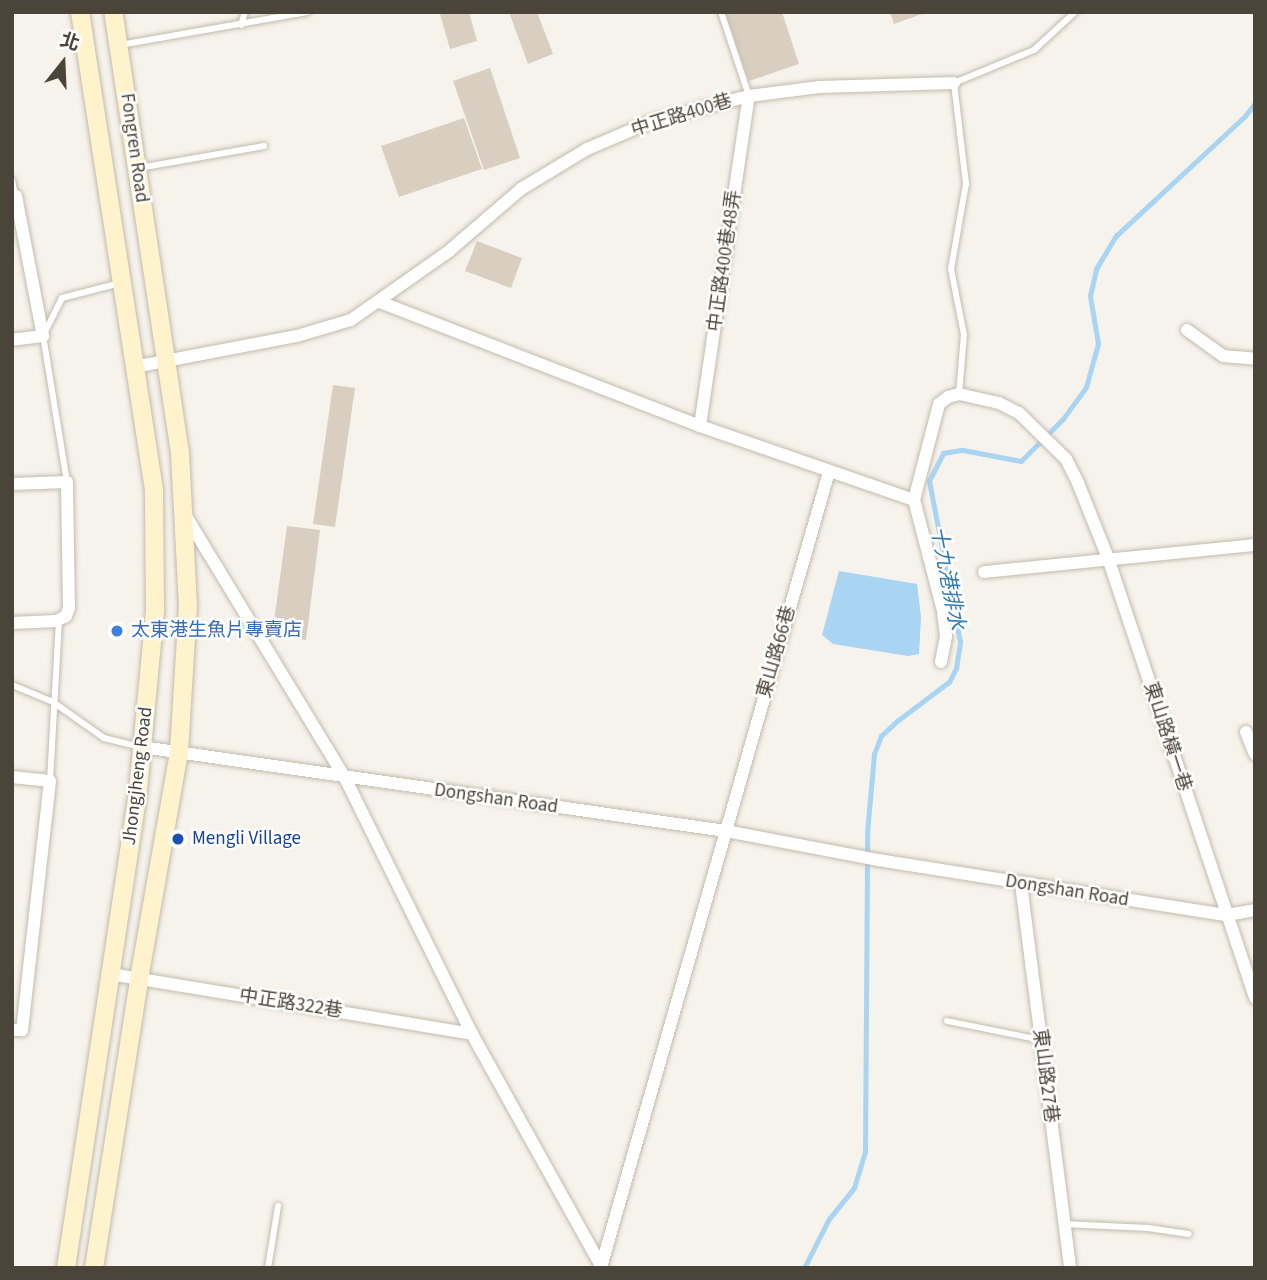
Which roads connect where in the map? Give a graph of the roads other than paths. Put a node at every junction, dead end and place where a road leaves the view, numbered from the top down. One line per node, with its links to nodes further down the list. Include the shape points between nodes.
1 (80, 12): 15 (main road, Fongren Road)
2 (113, 12): 8 (main road, Fongren Road)
3 (245, 12): 7 (lane)
4 (307, 12): 7 (lane)
5 (720, 12): 10 (lane)
6 (1075, 12): 9 (lane, via 1034,50)
7 (241, 25): 8 (lane)
8 (119, 45): 12 (main road, Fongren Road)
9 (954, 83): 10 (street, 中正路400巷, via 819,87); 24 (lane, via 966,184 951,269 964,335)
10 (749, 96): 17 (street, 中正路400巷, via 653,121 587,149 521,189); 25 (street, 中正路400巷48弄)
11 (264, 146): 12 (lane)
12 (137, 169): 16 (main road, Fongren Road)
13 (12, 180): 14 (lane)
14 (14, 196): 19 (street)
15 (120, 283): 19 (lane, via 62,298); 23 (main road, Jhongjheng Road)
16 (153, 284): 22 (main road, Jhongjheng Road)
17 (380, 302): 22 (street, 中正路400巷, via 351,320 297,337); 25 (street)
18 (1187, 330): 21 (street, via 1223,356)
19 (43, 336): 20 (street); 27 (lane)
20 (12, 340)
21 (1255, 359)
22 (165, 361): 23 (street, 中正路400巷); 30 (main road, Jhongjheng Road)
23 (134, 368): 40 (main road, Jhongjheng Road, via 154,490 155,610)
24 (959, 394): 29 (street, via 939,404); 32 (street, 東山路橫一巷, via 999,403 1019,414 1066,459)
25 (700, 426): 26 (street)
26 (829, 472): 29 (street); 46 (street, 東山路66巷)
27 (67, 482): 28 (street); 34 (street, via 69,608)
28 (12, 484)
29 (914, 500): 36 (street, via 943,611 946,636)
30 (184, 513): 41 (main road, Jhongjheng Road, via 188,607); 44 (street)
31 (1255, 545): 32 (street)
32 (1108, 558): 33 (street); 49 (street, 東山路橫一巷)
33 (984, 572)
34 (59, 621): 35 (street); 38 (lane)
35 (12, 623)
36 (941, 662)
37 (12, 685): 38 (lane)
38 (53, 702): 40 (lane, via 104,738); 45 (lane)
39 (1246, 732): 42 (street)
40 (142, 747): 41 (street, Dongshan Road); 50 (main road, Jhongjheng Road)
41 (178, 752): 44 (street, Dongshan Road); 51 (main road, Jhongjheng Road)
42 (1255, 754)
43 (12, 777): 45 (street)
44 (345, 778): 46 (street, Dongshan Road); 55 (street)
45 (50, 781): 54 (street, via 22,1031)
46 (726, 831): 47 (street, Dongshan Road); 60 (street, 東山路66巷)
47 (1021, 884): 49 (street, Dongshan Road); 56 (street, 東山路27巷)
48 (1255, 910): 49 (street, Dongshan Road)
49 (1227, 915): 52 (street, 東山路橫一巷)
50 (110, 974): 51 (street, 中正路322巷); 61 (main road, Jhongjheng Road)
51 (139, 979): 55 (street, 中正路322巷); 62 (main road, Jhongjheng Road)
52 (1255, 998)
53 (947, 1021): 56 (lane)
54 (12, 1030)
55 (472, 1034): 60 (street)
56 (1041, 1040): 58 (street, 東山路27巷)
57 (278, 1206): 63 (lane)
58 (1064, 1224): 59 (lane); 64 (street, 東山路27巷)
59 (1189, 1234)
60 (602, 1267)
61 (66, 1268)
62 (94, 1268)
63 (268, 1268)
64 (1070, 1268)

